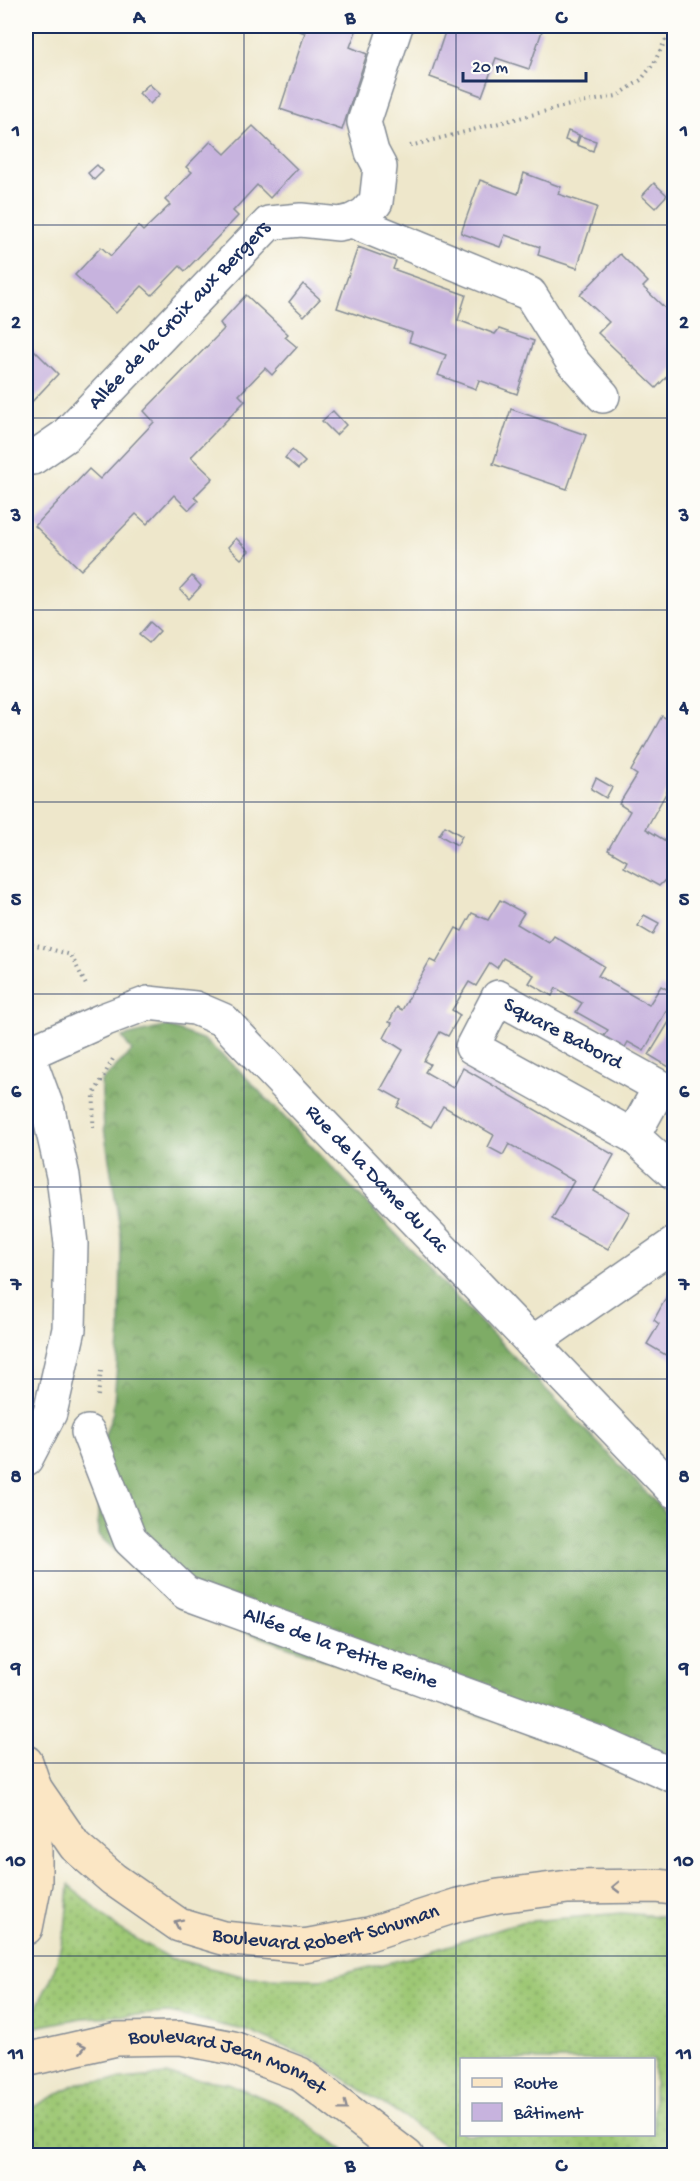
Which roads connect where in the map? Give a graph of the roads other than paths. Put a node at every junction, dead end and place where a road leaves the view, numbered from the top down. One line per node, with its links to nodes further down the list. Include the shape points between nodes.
1 (396, 26): 2 (street, via 364,122 380,167 376,202)
2 (352, 221): 3 (street, Allée de la Croix aux Bergers, via 530,294 572,361); 4 (street, Allée de la Croix aux Bergers, via 268,224 65,436 33,458)
3 (603, 396)
4 (26, 457)
5 (26, 1052): 9 (street, Rue de la Dame du Lac, via 148,1003 195,1008 223,1020); 10 (street, via 48,1110 63,1176 71,1244 69,1329)
6 (633, 1136): 6 (street, Square Babord, via 472,1047 498,997 660,1087); 7 (street, Square Babord)
7 (675, 1173)
8 (675, 1244): 9 (street)
9 (532, 1343): 14 (street, Rue de la Dame du Lac)
10 (50, 1413): 12 (street); 13 (street)
11 (88, 1432): 16 (street, Allée de la Petite Reine, via 130,1540 186,1593 599,1743)
12 (26, 1437)
13 (26, 1459)
14 (675, 1491)
15 (30, 1775): 17 (main road, Boulevard Robert Schuman, one-way to 15, via 568,1887 498,1896 369,1934 304,1946 223,1938 179,1925 113,1879 75,1845); 18 (main road, via 35,1883)
16 (675, 1776)
17 (675, 1888)
18 (26, 1928)
19 (26, 2060): 20 (main road, Boulevard Jean Monnet, one-way to 20, via 117,2038 182,2038 233,2048 300,2074)
20 (407, 2156)

